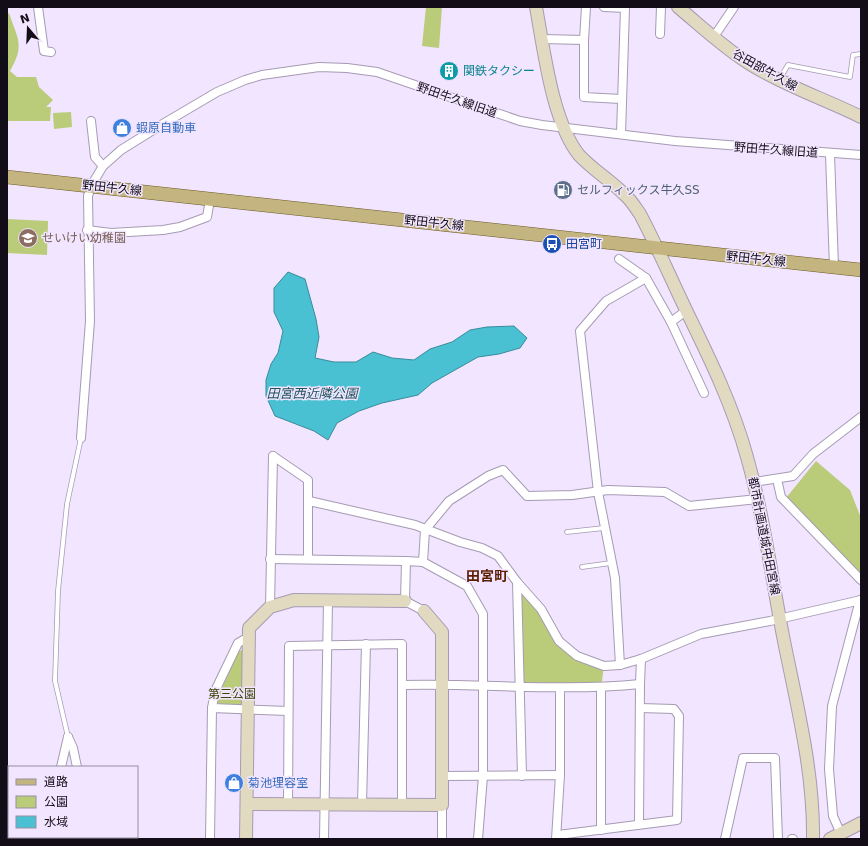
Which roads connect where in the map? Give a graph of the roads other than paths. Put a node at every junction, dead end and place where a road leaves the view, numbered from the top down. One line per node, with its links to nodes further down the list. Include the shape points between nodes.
1 (38, 7): 12 (street, via 44,51)
2 (536, 7): 10 (street, 都市計画道城中田宮線)
3 (586, 7): 11 (street)
4 (604, 7): 15 (street, via 625,8)
5 (661, 7): 8 (street)
6 (678, 7): 9 (street, 谷田部牛久線)
7 (734, 7): 9 (street)
8 (660, 34)
9 (713, 38): 14 (street, 谷田部牛久線)
10 (542, 39): 11 (street); 18 (street, 都市計画道城中田宮線)
11 (584, 40): 15 (street, via 584,97)
12 (51, 52)
13 (861, 54): 14 (lane, via 853,55 850,77 788,65)
14 (779, 80): 16 (street, 谷田部牛久線)
15 (621, 99): 19 (street)
16 (861, 117)
17 (91, 121): 22 (street, via 95,157)
18 (563, 128): 19 (street, 野田牛久線旧道); 22 (street, 野田牛久線旧道, via 520,121 377,72 319,67 262,75 232,85 121,150); 27 (street, 都市計画道城中田宮線, via 573,147 584,160 626,195)
19 (621, 134): 20 (street, 野田牛久線旧道, via 674,142)
20 (830, 154): 21 (street, 野田牛久線旧道); 29 (street)
21 (861, 155)
22 (104, 166): 24 (street, 野田牛久線旧道)
23 (7, 177): 24 (main road, 野田牛久線)
24 (91, 186): 25 (main road, 野田牛久線); 26 (street, via 88,196)
25 (210, 199): 26 (street, via 207,217 180,227 134,232); 27 (main road, 野田牛久線, via 266,209)
26 (87, 230): 36 (street, via 90,321)
27 (657, 248): 29 (main road, 野田牛久線); 32 (street, 都市計画道城中田宮線)
28 (619, 259): 31 (street)
29 (834, 267): 30 (main road, 野田牛久線)
30 (861, 270)
31 (646, 278): 33 (street); 39 (street, via 606,301 580,331)
32 (686, 310): 33 (street); 38 (street, 都市計画道城中田宮線, via 734,416)
33 (671, 322): 34 (street)
34 (704, 393)
35 (861, 417): 37 (street, via 813,454 793,476)
36 (81, 438): 75 (lane, via 67,504 58,591 55,681)
37 (778, 479): 38 (street); 51 (street, via 781,497)
38 (754, 482): 40 (street, 都市計画道城中田宮線)
39 (598, 492): 40 (street, via 665,492 689,506); 42 (street); 43 (street, via 527,496 503,470 488,476 449,501)
40 (758, 499): 58 (street, 都市計画道城中田宮線)
41 (309, 501): 43 (street, via 414,525); 45 (street); 46 (street, via 308,480 273,456)
42 (604, 528): 44 (lane); 49 (street)
43 (425, 530): 48 (street); 52 (street, via 482,548 498,556)
44 (567, 532)
45 (308, 558): 46 (street); 47 (street)
46 (270, 560): 56 (street)
47 (406, 561): 48 (street); 55 (street)
48 (423, 562): 67 (street, via 467,586 483,614)
49 (611, 563): 50 (lane); 63 (street, via 615,578)
50 (582, 567)
51 (861, 580)
52 (517, 582): 63 (street, via 541,609 559,641 578,656 604,666); 68 (street)
53 (861, 600): 58 (street); 91 (street, via 832,706 829,769)
54 (328, 601): 55 (street); 56 (street, via 294,600); 60 (street)
55 (405, 601): 57 (street)
56 (270, 607): 59 (street, via 249,628)
57 (424, 611): 64 (street, via 442,632)
58 (780, 619): 62 (street, via 701,634); 100 (street, 都市計画道城中田宮線, via 807,764)
59 (249, 637): 71 (street, via 238,644 215,691); 73 (street)
60 (327, 644): 61 (street); 74 (street, via 289,646); 83 (street)
61 (366, 644): 66 (street, via 402,644); 85 (street)
62 (641, 659): 63 (street); 65 (street)
63 (620, 665)
64 (441, 684): 66 (street); 67 (street); 78 (street)
65 (640, 684): 70 (street); 72 (street)
66 (402, 685): 87 (street)
67 (484, 685): 68 (street); 79 (street)
68 (521, 688): 69 (street); 80 (street)
69 (560, 688): 70 (street); 81 (street)
70 (601, 688): 90 (street)
71 (212, 708): 73 (street); 93 (street)
72 (640, 708): 89 (street); 89 (street, via 674,709 679,716 677,820)
73 (249, 709): 74 (street); 84 (street)
74 (288, 711): 82 (street)
75 (68, 737): 76 (street); 77 (street)
76 (61, 766)
77 (77, 766)
78 (443, 776): 79 (street); 86 (street)
79 (483, 776): 80 (street); 97 (street)
80 (522, 776): 81 (street)
81 (560, 776): 92 (street)
82 (288, 803): 83 (street); 84 (street)
83 (325, 803): 85 (street); 95 (street)
84 (247, 804): 94 (street)
85 (362, 804): 87 (street)
86 (442, 804): 87 (street); 96 (street)
87 (402, 805)
88 (861, 823): 91 (street)
89 (639, 824): 90 (street)
90 (600, 830): 92 (street)
91 (836, 836)
92 (557, 837)
93 (210, 839)
94 (246, 839)
95 (324, 839)
96 (442, 839)
97 (478, 839)
98 (724, 839): 99 (street, via 743,758 775,758)
99 (778, 839)
100 (812, 839)

